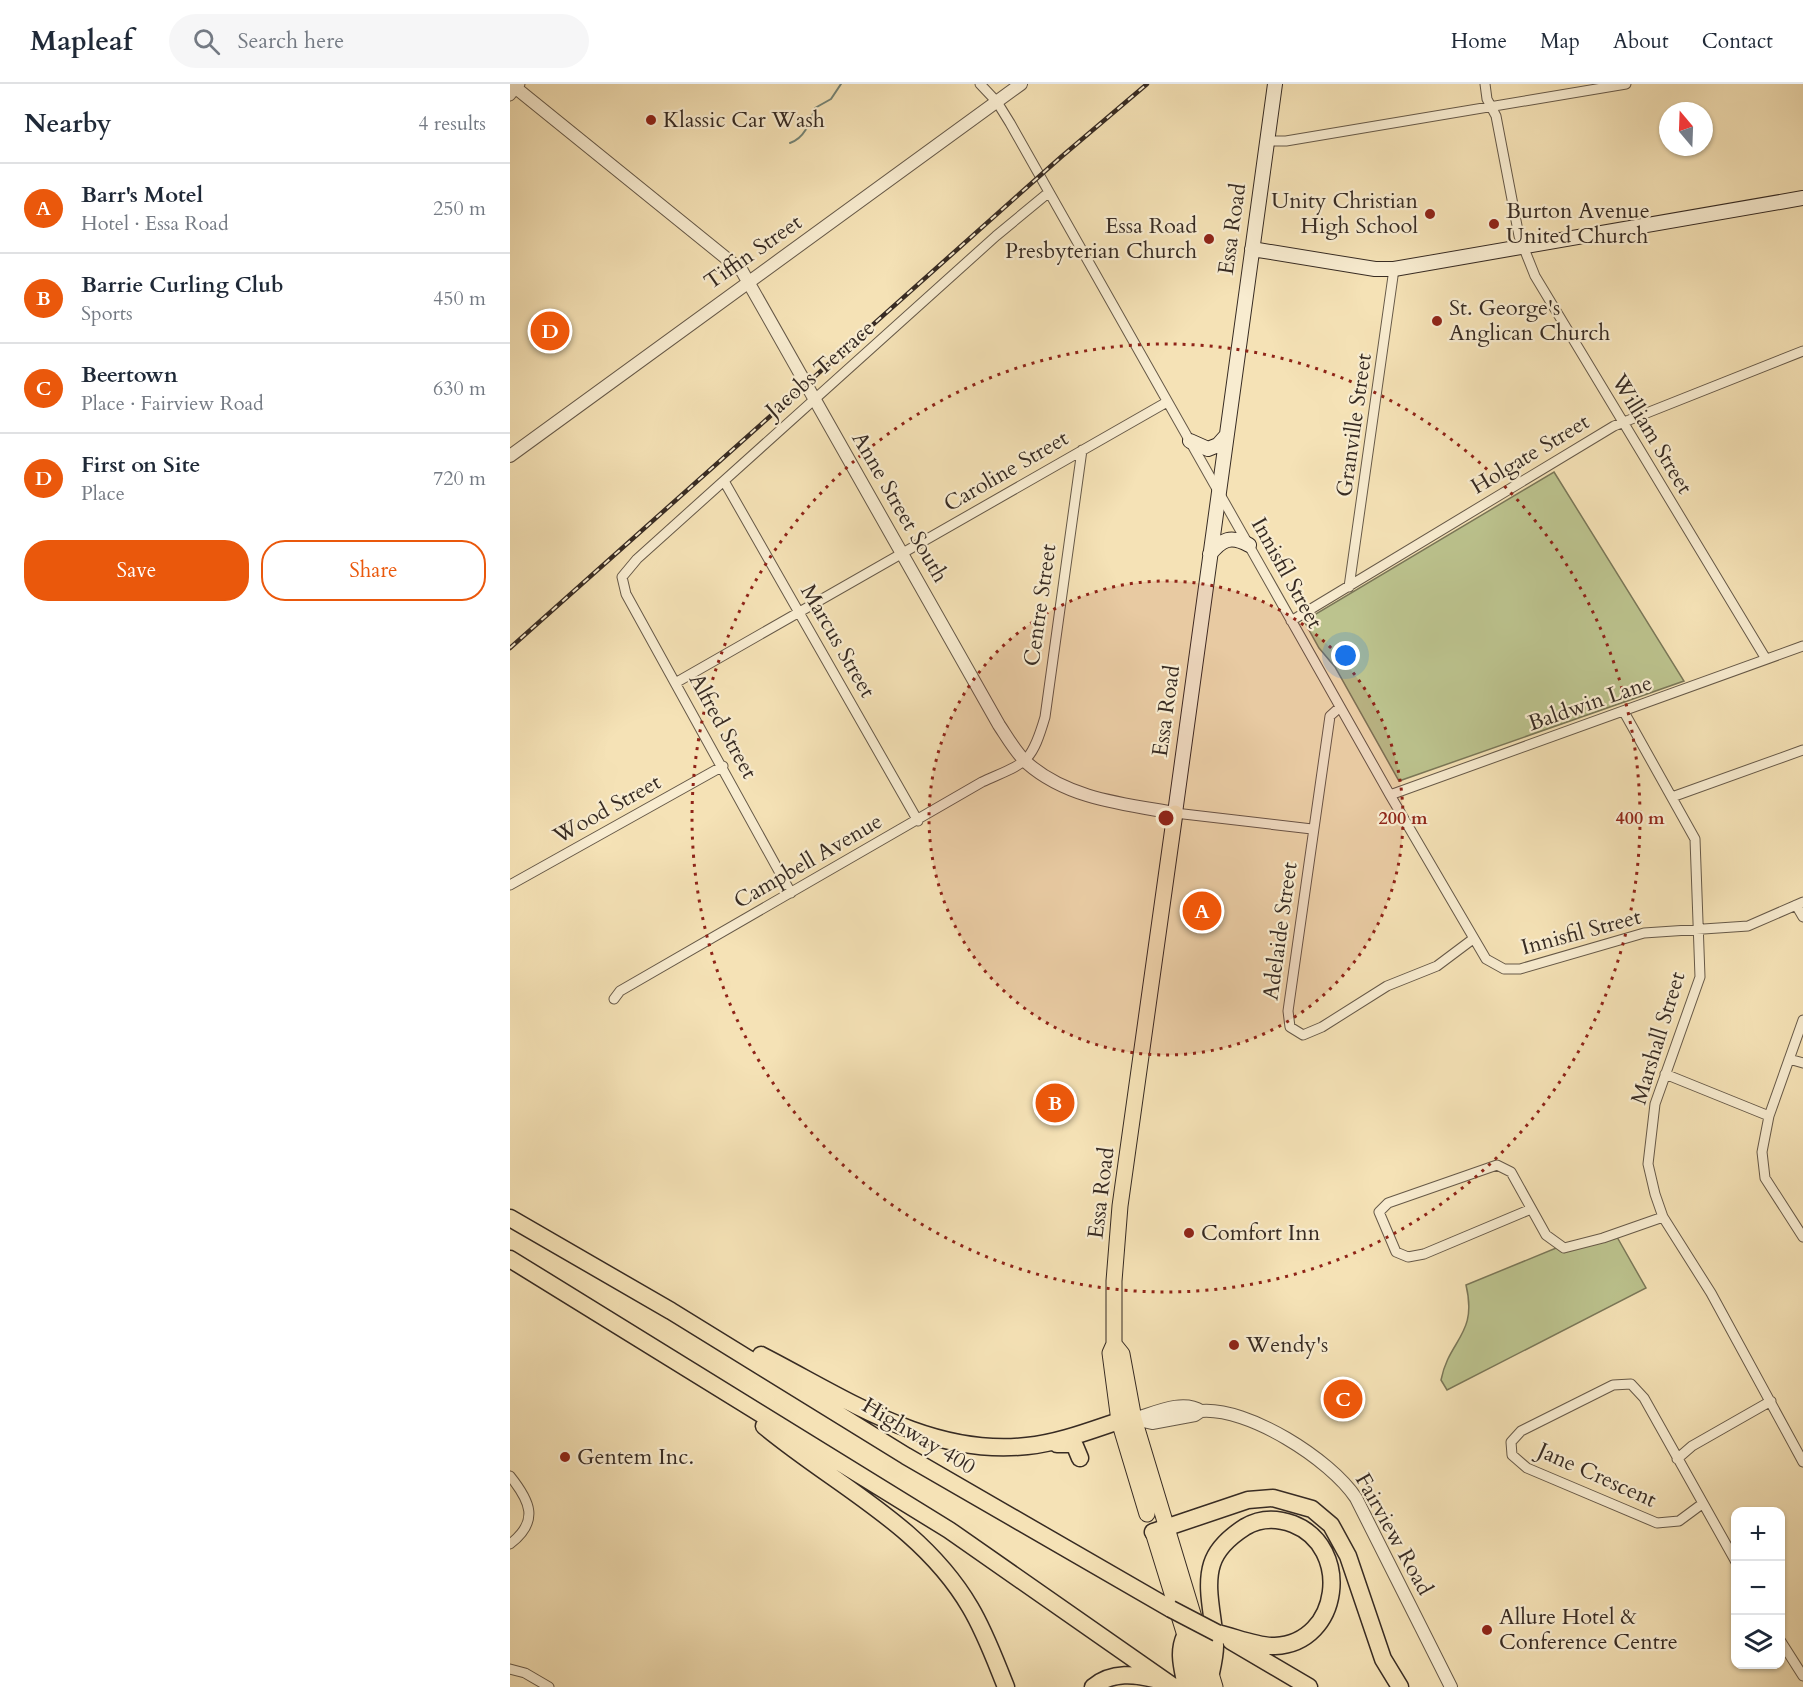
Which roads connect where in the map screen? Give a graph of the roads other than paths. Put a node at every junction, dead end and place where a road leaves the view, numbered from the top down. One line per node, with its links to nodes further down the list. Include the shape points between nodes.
1 (980, 84): 7 (street, Innisfil Street)
2 (1021, 84): 7 (street, Tiffin Street)
3 (1275, 84): 9 (main road, Essa Road)
4 (1485, 84): 8 (street, William Street, via 1487,99)
5 (1626, 84): 8 (street)
6 (514, 88): 15 (street, Anne Street South, via 723,254)
7 (997, 102): 10 (street, Innisfil Street); 15 (street, Tiffin Street)
8 (1493, 106): 9 (street); 12 (street, William Street)
9 (1267, 141): 13 (main road, Essa Road)
10 (1048, 193): 17 (street, Jacobs Terrace); 18 (street, Innisfil Street)
11 (1803, 198): 12 (main road)
12 (1523, 247): 14 (main road); 19 (street, William Street, via 1541,288)
13 (1252, 249): 14 (main road); 20 (main road, Essa Road)
14 (1395, 269): 30 (street, Granville Street)
15 (749, 281): 17 (street, Anne Street South); 23 (street, Tiffin Street)
16 (1803, 351): 19 (street, Holgate Street)
17 (814, 399): 24 (street, Jacobs Terrace); 27 (street, Anne Street South)
18 (1167, 402): 21 (street, Innisfil Street); 22 (street, Caroline Street)
19 (1623, 423): 30 (street, Holgate Street); 34 (street, William Street)
20 (1226, 436): 21 (main road, via 1208,449); 25 (main road, Essa Road)
21 (1190, 441): 25 (street, Innisfil Street)
22 (1082, 450): 27 (street, Caroline Street); 39 (street, Centre Street, via 1045,717)
23 (510, 456)
24 (724, 481): 29 (street, Jacobs Terrace); 31 (street, Marcus Street)
25 (1218, 491): 26 (street, Innisfil Street); 28 (main road, Essa Road)
26 (1249, 545): 28 (main road, via 1239,539 1226,539); 32 (street, Innisfil Street)
27 (903, 553): 31 (street, Caroline Street); 39 (street, Anne Street South, via 999,725)
28 (1210, 554): 43 (main road, Essa Road)
29 (622, 577): 35 (street, Alfred Street, via 626,594)
30 (1349, 587): 32 (street, Holgate Street)
31 (799, 613): 35 (street, Caroline Street); 44 (street, Marcus Street)
32 (1292, 621): 36 (street, Innisfil Street)
33 (1803, 646): 34 (street, Baldwin Lane)
34 (1766, 659): 37 (street, Baldwin Lane)
35 (677, 682): 40 (street, Alfred Street)
36 (1340, 706): 41 (street, Innisfil Street); 45 (street, Adelaide Street, via 1330,716)
37 (1624, 712): 41 (street, Baldwin Lane); 42 (street, Marshall Street)
38 (1803, 750): 42 (street)
39 (1026, 762): 43 (street, Anne Street South, via 1053,780 1096,799); 44 (street, Campbell Avenue, via 982,782)
40 (723, 766): 46 (street, Wood Street); 47 (street, Alfred Street)
41 (1390, 795): 51 (street, Innisfil Street)
42 (1672, 797): 50 (street, Marshall Street, via 1695,839)
43 (1175, 813): 45 (street, Anne Street South); 66 (main road, Essa Road, via 1120,1206 1114,1281 1114,1344 1110,1353)
44 (918, 821): 47 (street, Campbell Avenue)
45 (1312, 829): 51 (street, Adelaide Street, via 1288,1011 1290,1028 1303,1035 1322,1027 1387,986 1437,966)
46 (510, 885)
47 (791, 893): 52 (street, Campbell Avenue)
48 (1800, 903): 49 (street); 50 (street, Innisfil Street, via 1748,926)
49 (1803, 916)
50 (1698, 929): 51 (street, Innisfil Street, via 1644,933 1511,970 1491,963); 56 (street, Marshall Street, via 1698,985)
51 (1473, 939)
52 (614, 999)
53 (1803, 1020): 54 (street)
54 (1789, 1059): 55 (street); 57 (street)
55 (1803, 1063)
56 (1665, 1074): 57 (street); 59 (street, Marshall Street, via 1655,1104 1648,1164)
57 (1769, 1116): 61 (street, via 1762,1152 1765,1178)
58 (1531, 1209): 58 (street, via 1511,1172 1497,1165 1388,1203 1379,1212 1396,1251 1408,1257 1424,1254); 59 (street, via 1546,1235 1563,1248)
59 (1664, 1217): 64 (street, Marshall Street)
60 (510, 1218): 63 (highway, Highway 400)
61 (1803, 1237)
62 (510, 1259): 65 (highway)
63 (671, 1311): 67 (highway, via 905,1429 956,1445); 77 (highway, Highway 400, bridge, via 906,1456)
64 (1771, 1401): 69 (street, via 1692,1446); 70 (street, Marshall Street)
65 (747, 1404): 83 (highway, via 949,1530); 85 (highway, via 765,1427 869,1502 936,1561 970,1607)
66 (1127, 1420): 67 (highway); 73 (main road, Essa Road); 74 (main road, Essa Road); 91 (street, Fairview Road, via 1152,1423 1201,1411 1230,1413 1309,1451 1345,1482 1356,1498)
67 (1030, 1446): 68 (highway, via 1070,1444)
68 (1080, 1458)
69 (1677, 1459): 72 (street, Jane Crescent); 72 (street, Jane Crescent, via 1644,1398 1631,1384 1613,1385 1521,1431 1511,1442 1512,1455 1527,1468 1657,1523 1679,1521)
70 (1803, 1462)
71 (510, 1476): 75 (street, via 529,1507 524,1532)
72 (1702, 1504): 76 (street, Jane Crescent)
73 (1147, 1514): 74 (main road, Essa Road)
74 (1160, 1529): 78 (main road, Essa Road); 82 (main road, Essa Road); 90 (highway, via 1248,1500 1273,1498 1312,1509 1331,1525 1348,1556 1383,1659)
75 (510, 1544)
76 (1735, 1561)
77 (1217, 1633): 82 (highway, via 1275,1646 1298,1640 1311,1631 1331,1599 1333,1578 1329,1559 1318,1541 1305,1529 1266,1520 1252,1523 1224,1544 1212,1565 1210,1588 1215,1648); 89 (highway, Highway 400)
78 (1185, 1636): 87 (highway, via 1180,1657); 88 (main road, Essa Road)
79 (1785, 1648): 81 (street)
80 (510, 1669): 84 (street)
81 (1803, 1676)
82 (1213, 1680)
83 (1170, 1684): 86 (highway, via 1127,1674)
84 (549, 1687)
85 (1006, 1687)
86 (1094, 1687)
87 (1186, 1687)
88 (1201, 1687)
89 (1309, 1687)
90 (1400, 1687)
91 (1451, 1687)

